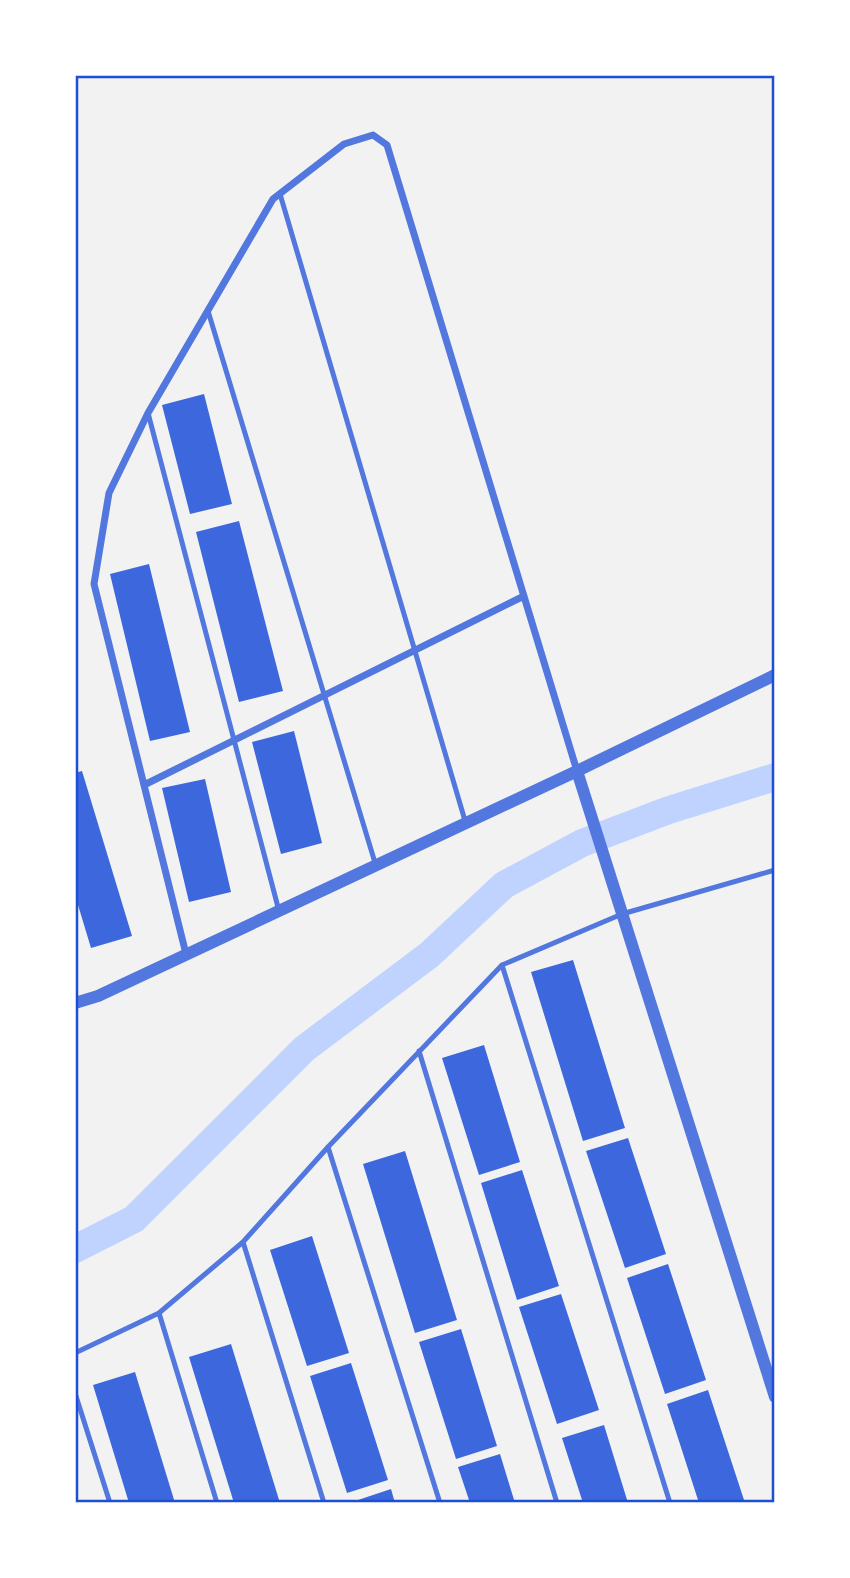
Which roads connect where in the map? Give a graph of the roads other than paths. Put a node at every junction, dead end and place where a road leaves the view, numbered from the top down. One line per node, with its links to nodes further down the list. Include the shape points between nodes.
1 (280, 194): 2 (street); 4 (street, via 344,144 373,135 387,145); 5 (lane)
2 (208, 310): 3 (street); 7 (lane)
3 (148, 413): 8 (lane); 10 (street, via 109,492 94,584)
4 (524, 596): 5 (street); 9 (street)
5 (415, 650): 7 (street); 11 (lane)
6 (775, 675): 9 (street)
7 (324, 696): 8 (street); 12 (lane)
8 (234, 740): 10 (street); 14 (lane)
9 (577, 771): 11 (street); 15 (street)
10 (144, 785): 16 (street)
11 (466, 824): 12 (street)
12 (376, 866): 14 (street)
13 (775, 870): 15 (lane)
14 (279, 911): 16 (street)
15 (622, 914): 17 (lane); 25 (street)
16 (186, 954): 18 (street)
17 (502, 965): 19 (lane); 31 (lane)
18 (75, 1003)
19 (419, 1051): 20 (lane); 30 (lane)
20 (328, 1147): 21 (lane); 29 (lane)
21 (243, 1242): 22 (lane); 28 (lane)
22 (159, 1313): 23 (lane); 27 (lane)
23 (75, 1353)
24 (75, 1393): 26 (lane)
25 (775, 1397)
26 (110, 1503)
27 (217, 1503)
28 (324, 1503)
29 (440, 1503)
30 (557, 1503)
31 (670, 1503)

